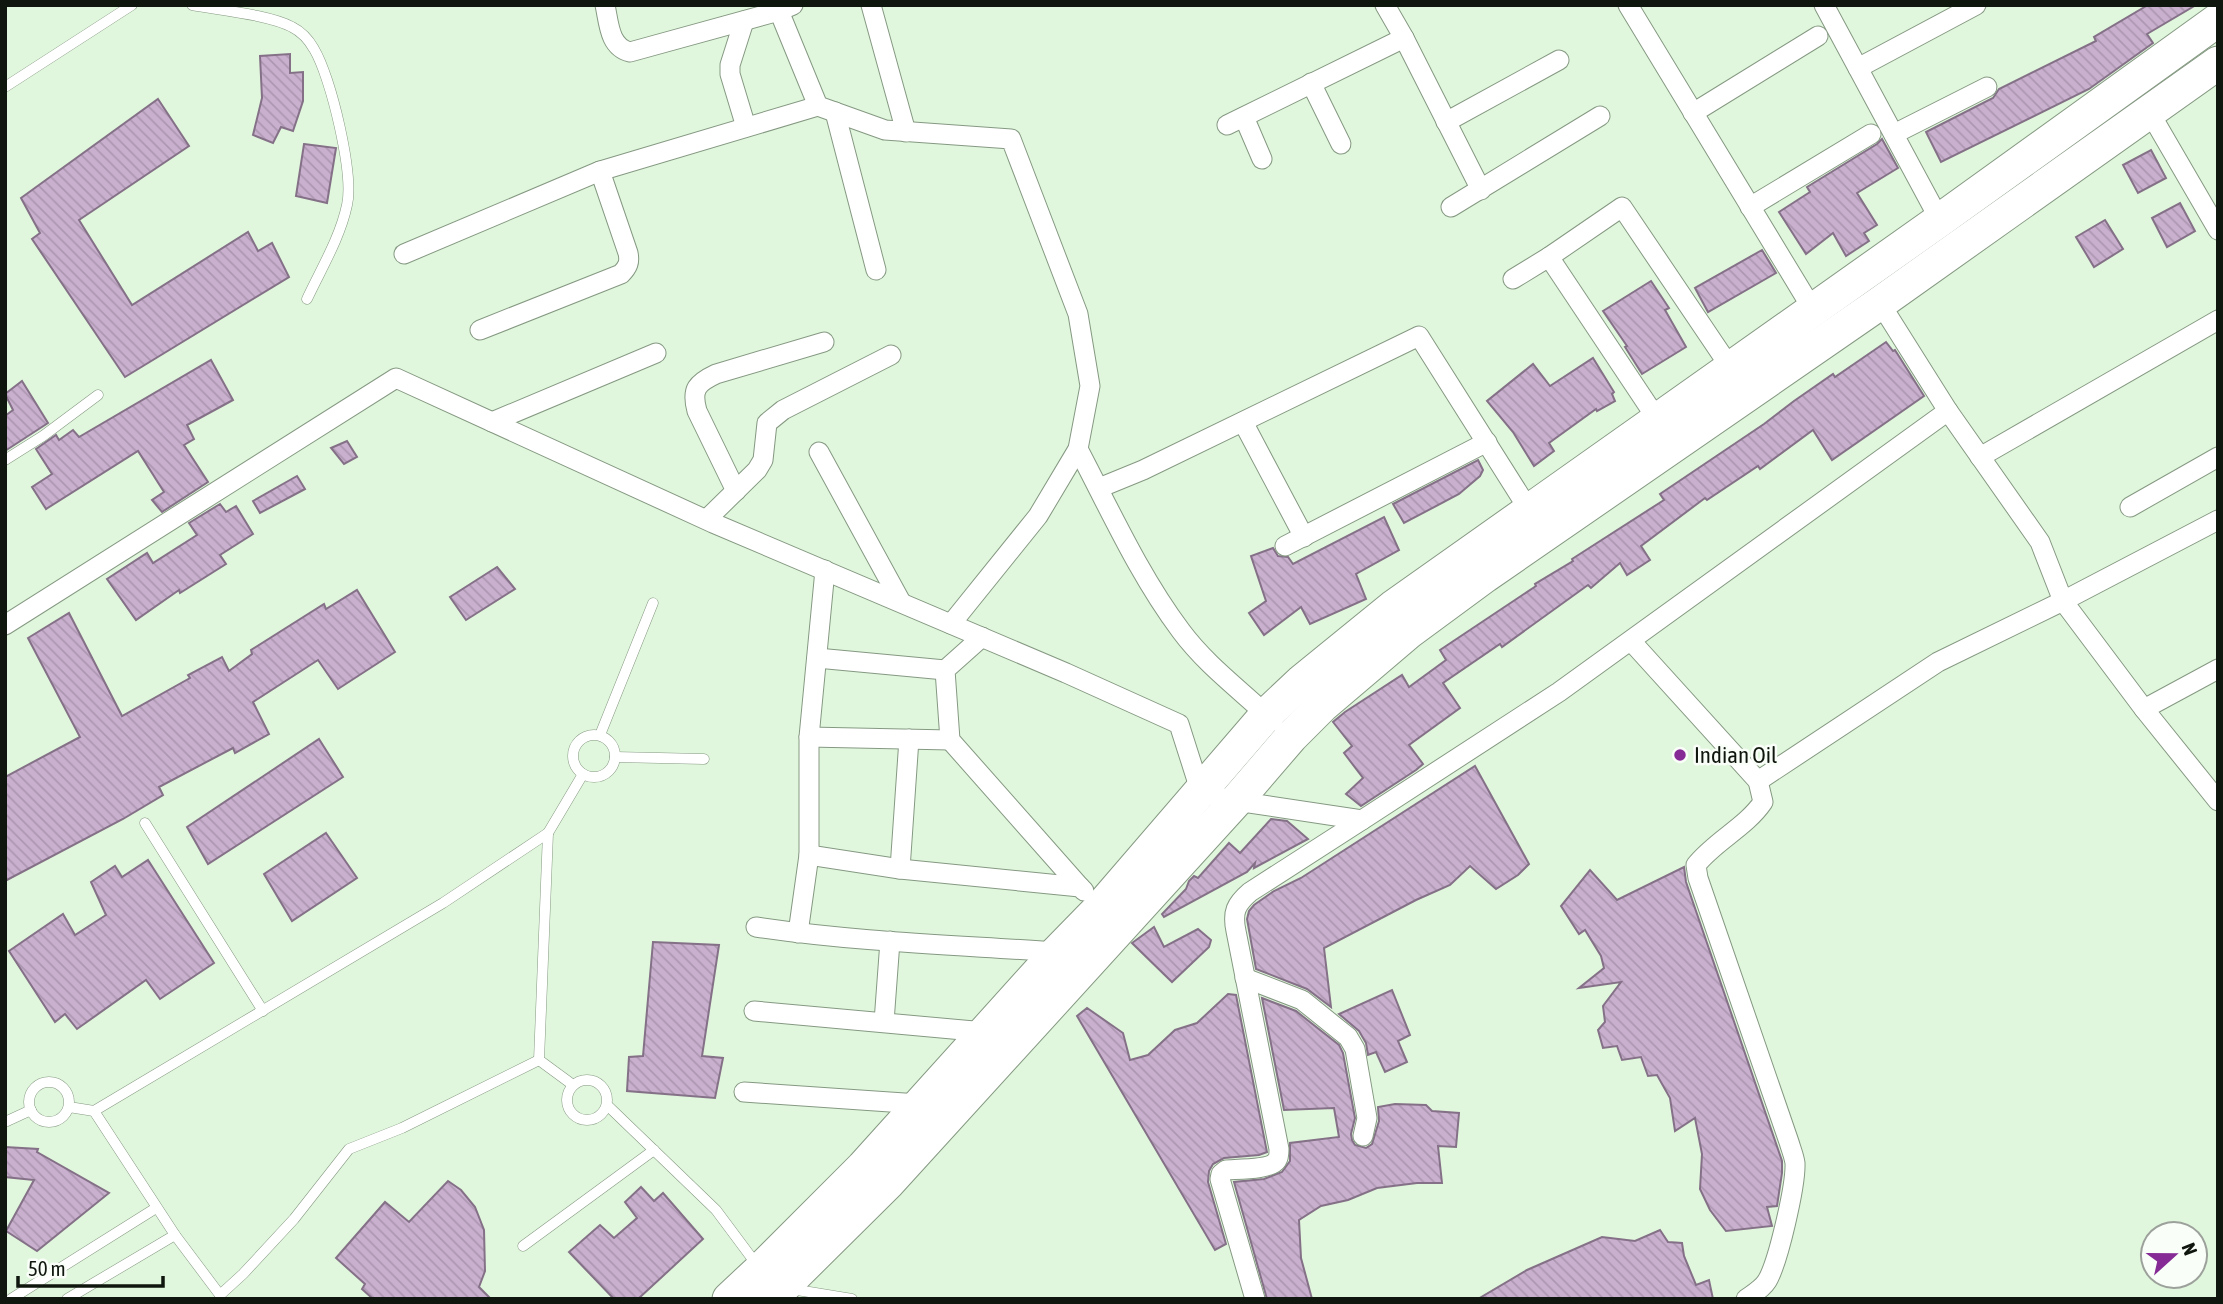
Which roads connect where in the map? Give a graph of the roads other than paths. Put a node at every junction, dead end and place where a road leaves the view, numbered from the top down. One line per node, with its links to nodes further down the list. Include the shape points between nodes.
1 (132, 5): 18 (lane)
2 (192, 5): 42 (lane, via 294,27 306,37 323,68 345,156 348,203)
3 (605, 5): 11 (street, via 614,41 630,52)
4 (871, 5): 26 (street)
5 (1385, 5): 13 (street)
6 (1628, 5): 21 (street)
7 (1824, 5): 16 (street)
8 (1976, 5): 16 (street)
9 (786, 8): 11 (street); 20 (street)
10 (2218, 20): 35 (highway)
11 (744, 21): 25 (street, via 730,74)
12 (1818, 36): 21 (street)
13 (1404, 38): 17 (street); 24 (street)
14 (1559, 60): 24 (street)
15 (2218, 63): 22 (highway)
16 (1858, 68): 28 (street)
17 (1311, 83): 29 (street); 30 (street, via 1235,121)
18 (5, 87)
19 (1987, 87): 28 (street)
20 (826, 109): 25 (street); 26 (street, via 885,130); 40 (street)
21 (1693, 113): 34 (street)
22 (2150, 113): 36 (street); 37 (highway)
23 (1600, 116): 32 (street)
24 (1446, 122): 32 (street)
25 (746, 127): 31 (street)
26 (906, 131): 57 (street, via 1011,139 1078,314 1090,386)
27 (1871, 134): 34 (street)
28 (1894, 134): 35 (street)
29 (1340, 144)
30 (1262, 159)
31 (600, 172): 38 (street); 46 (street, via 628,253 626,270)
32 (1481, 190): 33 (street)
33 (1451, 207)
34 (1750, 207): 44 (street)
35 (1940, 220): 37 (street); 44 (highway)
36 (2218, 230)
37 (1955, 249): 43 (highway)
38 (404, 254)
39 (1549, 257): 41 (street); 50 (street, via 1622,207); 53 (street)
40 (876, 270)
41 (1513, 279)
42 (307, 299)
43 (1880, 303): 52 (street); 85 (highway, via 1485,576 1409,632)
44 (1813, 310): 50 (highway)
45 (2218, 320): 59 (street)
46 (480, 330)
47 (824, 342): 63 (street, via 716,374 696,387 696,411)
48 (656, 353): 54 (street)
49 (891, 355): 63 (street, via 772,418 767,423 763,460)
50 (1730, 367): 53 (highway)
51 (98, 395): 61 (lane)
52 (1948, 411): 59 (street); 77 (street)
53 (1657, 418): 65 (highway)
54 (492, 422): 66 (street); 75 (street, via 396,378)
55 (1243, 422): 56 (street, via 1419,336); 62 (street); 68 (street)
56 (1487, 442): 65 (street); 68 (street)
57 (1078, 449): 62 (street); 74 (street, via 1038,516)
58 (819, 452): 73 (street)
59 (1980, 457): 71 (street, via 2040,542)
60 (2218, 457): 64 (street)
61 (5, 460)
62 (1099, 488): 82 (street, via 1147,580 1181,632 1220,675)
63 (736, 491): 66 (street)
64 (2130, 507)
65 (1529, 510): 82 (highway, via 1393,607)
66 (706, 519): 70 (street)
67 (2218, 520): 71 (street)
68 (1304, 537): 69 (street)
69 (1285, 546)
70 (825, 570): 73 (street); 78 (street)
71 (2063, 601): 81 (street); 91 (street, via 1938,662)
72 (653, 603): 83 (lane)
73 (901, 603): 74 (street)
74 (951, 624): 76 (street)
75 (5, 625)
76 (982, 637): 80 (street); 92 (street, via 1179,724)
77 (1631, 641): 91 (street); 95 (street)
78 (817, 659): 80 (street); 84 (street)
79 (2218, 669): 81 (street)
80 (945, 670): 87 (street)
81 (2144, 709): 94 (street)
82 (1267, 715): 85 (street); 92 (highway)
83 (600, 735): 88 (lane, via 611,743); 90 (lane, via 587,735 573,749 574,763)
84 (809, 737): 86 (street); 98 (street)
85 (1291, 737): 93 (highway)
86 (909, 739): 87 (street); 99 (street)
87 (950, 740): 100 (street)
88 (615, 757): 89 (lane); 90 (lane, via 604,775)
89 (704, 759)
90 (583, 774): 97 (lane)
91 (1758, 781): 131 (street, via 1763,802 1756,812 1696,865 1795,1163 1793,1194 1773,1266 1767,1282)
92 (1201, 793): 93 (street); 100 (highway)
93 (1236, 801): 95 (street); 109 (highway)
94 (2218, 801)
95 (1363, 820): 105 (street, via 1239,901 1234,920)
96 (145, 823): 106 (lane)
97 (548, 833): 106 (lane, via 443,903); 110 (lane)
98 (809, 855): 99 (street); 102 (street)
99 (900, 869): 100 (street)
100 (1090, 898): 104 (highway)
101 (756, 927): 102 (street)
102 (798, 933): 103 (street)
103 (890, 941): 104 (street); 108 (street)
104 (1057, 952): 109 (highway)
105 (1245, 978): 119 (street, via 1301,1000 1348,1037 1355,1049 1367,1118); 130 (street, via 1278,1159 1267,1167 1226,1170 1220,1179)
106 (263, 1011): 117 (lane)
107 (754, 1011): 108 (street)
108 (884, 1022): 109 (street)
109 (997, 1042): 113 (highway); 124 (highway, via 889,1182)
110 (539, 1060): 111 (lane); 125 (lane, via 349,1149 294,1219)
111 (573, 1085): 114 (lane, via 586,1079 598,1082 606,1092); 114 (lane, via 567,1104 575,1116 595,1118)
112 (744, 1093): 113 (street)
113 (919, 1104): 124 (highway)
114 (607, 1105): 120 (lane)
115 (69, 1107): 116 (lane, via 62,1118 49,1123); 116 (lane, via 63,1089 46,1083 31,1094); 117 (lane)
116 (31, 1110): 118 (lane)
117 (94, 1111): 121 (lane)
118 (5, 1122)
119 (1363, 1136)
120 (654, 1150): 123 (lane); 124 (lane, via 716,1210)
121 (156, 1208): 122 (lane); 126 (lane)
122 (175, 1235): 125 (lane); 127 (lane)
123 (523, 1246)
124 (771, 1283): 128 (highway); 129 (lane)
125 (220, 1297)
126 (14, 1298)
127 (67, 1299)
128 (729, 1299)
129 (852, 1299)
130 (1255, 1299)
131 (1746, 1299)

